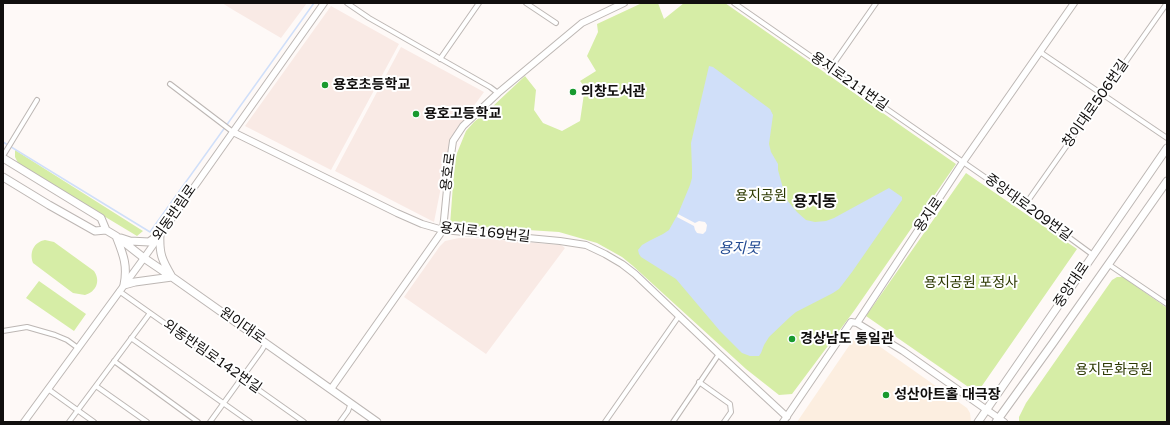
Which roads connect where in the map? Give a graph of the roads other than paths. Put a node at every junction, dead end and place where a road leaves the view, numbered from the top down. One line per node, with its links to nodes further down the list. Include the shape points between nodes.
1 (324, 3): 18 (main road, 외동반림로)
2 (347, 3): 12 (street)
3 (479, 3): 12 (street)
4 (526, 3): 10 (street)
5 (624, 3): 15 (main road, 용호로, via 582,23)
6 (734, 3): 13 (street, 용지로211번길)
7 (876, 3): 13 (street)
8 (1074, 3): 11 (main road, 용지로)
9 (1167, 3): 16 (street, 창이대로506번길)
10 (556, 23)
11 (1040, 52): 16 (street); 22 (main road, 용지로)
12 (440, 59): 15 (street)
13 (830, 69): 22 (street, 용지로211번길)
14 (170, 84): 18 (street)
15 (498, 93): 27 (main road, 용호로, via 463,126 453,141)
16 (1102, 94): 19 (street); 25 (street, 창이대로506번길)
17 (38, 100): 21 (street)
18 (231, 130): 27 (main road, 용지로169번길, via 397,214); 28 (main road, 외동반림로)
19 (1167, 138)
20 (1167, 148): 30 (main road, 중앙대로)
21 (3, 157): 26 (main road, 원이대로, via 101,218)
22 (963, 162): 25 (street, 중앙대로209번길); 39 (main road, 용지로)
23 (3, 177): 26 (main road, 원이대로, via 95,231)
24 (1167, 181): 32 (main road, 중앙대로)
25 (1025, 205): 30 (street, 중앙대로209번길)
26 (106, 230): 29 (main road, 원이대로)
27 (443, 230): 38 (main road, 용지로169번길, via 560,241 586,246 622,264); 50 (main road, 용호로)
28 (160, 234): 29 (main road, via 149,242 130,241); 31 (main road, 외동반림로); 33 (main road, via 161,258)
29 (116, 236): 31 (main road, 원이대로); 34 (main road, via 125,263)
30 (1093, 254): 54 (main road, 중앙대로)
31 (144, 258): 33 (main road, 원이대로); 34 (main road, 외동반림로)
32 (1108, 264): 36 (street); 56 (main road, 중앙대로)
33 (172, 276): 34 (main road); 42 (main road, 원이대로)
34 (124, 285): 35 (main road, 외동반림로)
35 (119, 291): 37 (street, 외동반림로142번길); 43 (main road, 외동반림로)
36 (1167, 304)
37 (150, 313): 41 (street); 46 (street, 외동반림로142번길)
38 (679, 316): 44 (main road, 용지로169번길); 67 (street)
39 (857, 323): 54 (main road, via 903,351); 55 (main road, 용지로, via 851,322)
40 (3, 331): 43 (street, via 27,327 55,335)
41 (131, 338): 45 (street); 51 (street)
42 (266, 343): 46 (street); 50 (main road, 원이대로)
43 (78, 348): 49 (main road, 외동반림로)
44 (719, 354): 47 (street); 55 (main road, 용지로169번길)
45 (114, 361): 48 (street); 61 (street)
46 (242, 378): 51 (street); 64 (street, 외동반림로142번길)
47 (699, 382): 68 (street); 69 (street, via 730,404 731,412)
48 (96, 386): 53 (street); 60 (street)
49 (48, 389): 53 (street); 57 (main road, 외동반림로)
50 (331, 389): 52 (main road, 원이대로)
51 (224, 403): 62 (street); 63 (street)
52 (351, 403): 65 (street); 66 (main road, 원이대로)
53 (78, 410): 58 (street); 59 (street)
54 (987, 410): 56 (main road); 70 (main road, 중앙대로)
55 (785, 419)
56 (1000, 421)
57 (24, 422)
58 (70, 422)
59 (94, 422)
60 (147, 422)
61 (198, 422)
62 (210, 422)
63 (250, 422)
64 (304, 422)
65 (340, 422)
66 (377, 422)
67 (605, 422)
68 (673, 422)
69 (724, 422)
70 (978, 422)

